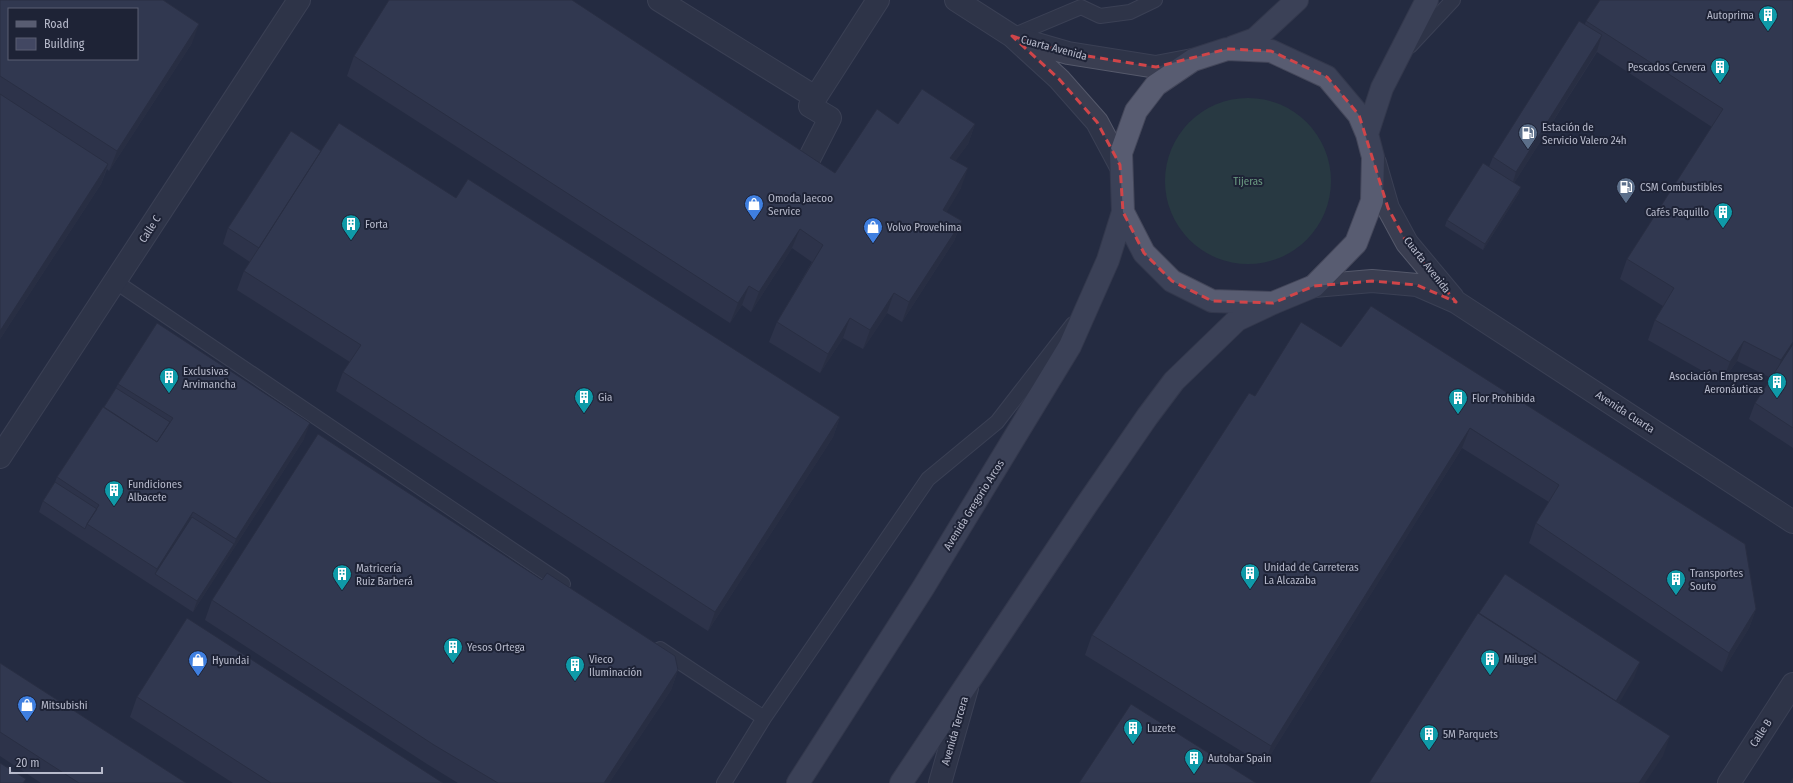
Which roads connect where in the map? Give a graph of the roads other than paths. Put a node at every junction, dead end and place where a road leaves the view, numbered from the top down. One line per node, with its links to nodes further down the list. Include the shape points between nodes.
1 (299, 0): 19 (street, Calle C)
2 (659, 0): 13 (street)
3 (878, 0): 13 (street)
4 (956, 0): 9 (street)
5 (1155, 0): 9 (lane, via 1130,12 1100,16 1081,7)
6 (1297, 0): 10 (main road, via 1255,39)
7 (1427, 0): 12 (main road)
8 (1453, 0): 12 (lane)
9 (1012, 36): 11 (street, Cuarta Avenida, via 1068,53 1156,67); 17 (street, Cuarta Avenida, via 1059,79 1097,122)
10 (1227, 49): 11 (main road); 14 (main road, via 1271,50 1327,77 1359,115)
11 (1193, 60): 17 (main road, via 1156,85 1136,111 1121,153)
12 (1396, 60): 14 (main road, via 1382,88)
13 (815, 97): 16 (street, via 810,106 830,118)
14 (1368, 134): 15 (main road)
15 (1373, 158): 20 (main road, via 1372,201 1356,243); 22 (street, Cuarta Avenida, via 1388,208 1407,243)
16 (807, 163)
17 (1120, 165): 18 (main road)
18 (1124, 212): 21 (main road, Avenida Gregorio Arcos); 23 (main road, via 1144,253 1172,281 1212,300)
19 (116, 282): 24 (street, Calle C); 26 (lane)
20 (1314, 286): 22 (street, Cuarta Avenida, via 1372,281 1417,285); 23 (main road)
21 (1093, 298): 30 (lane, via 997,422 928,479); 32 (main road, Avenida Gregorio Arcos, via 1070,346 1011,445)
22 (1456, 302): 25 (street, Avenida Cuarta)
23 (1273, 303): 28 (main road, via 1237,320 1174,382 1147,417)
24 (3, 446)
25 (1793, 522)
26 (572, 590)
27 (652, 643): 30 (lane)
28 (970, 679): 33 (main road); 34 (street, Avenida Tercera)
29 (1793, 684): 35 (street, Calle B)
30 (764, 718): 31 (lane)
31 (724, 783)
32 (798, 783)
33 (901, 783)
34 (940, 783)
35 (1729, 783)

